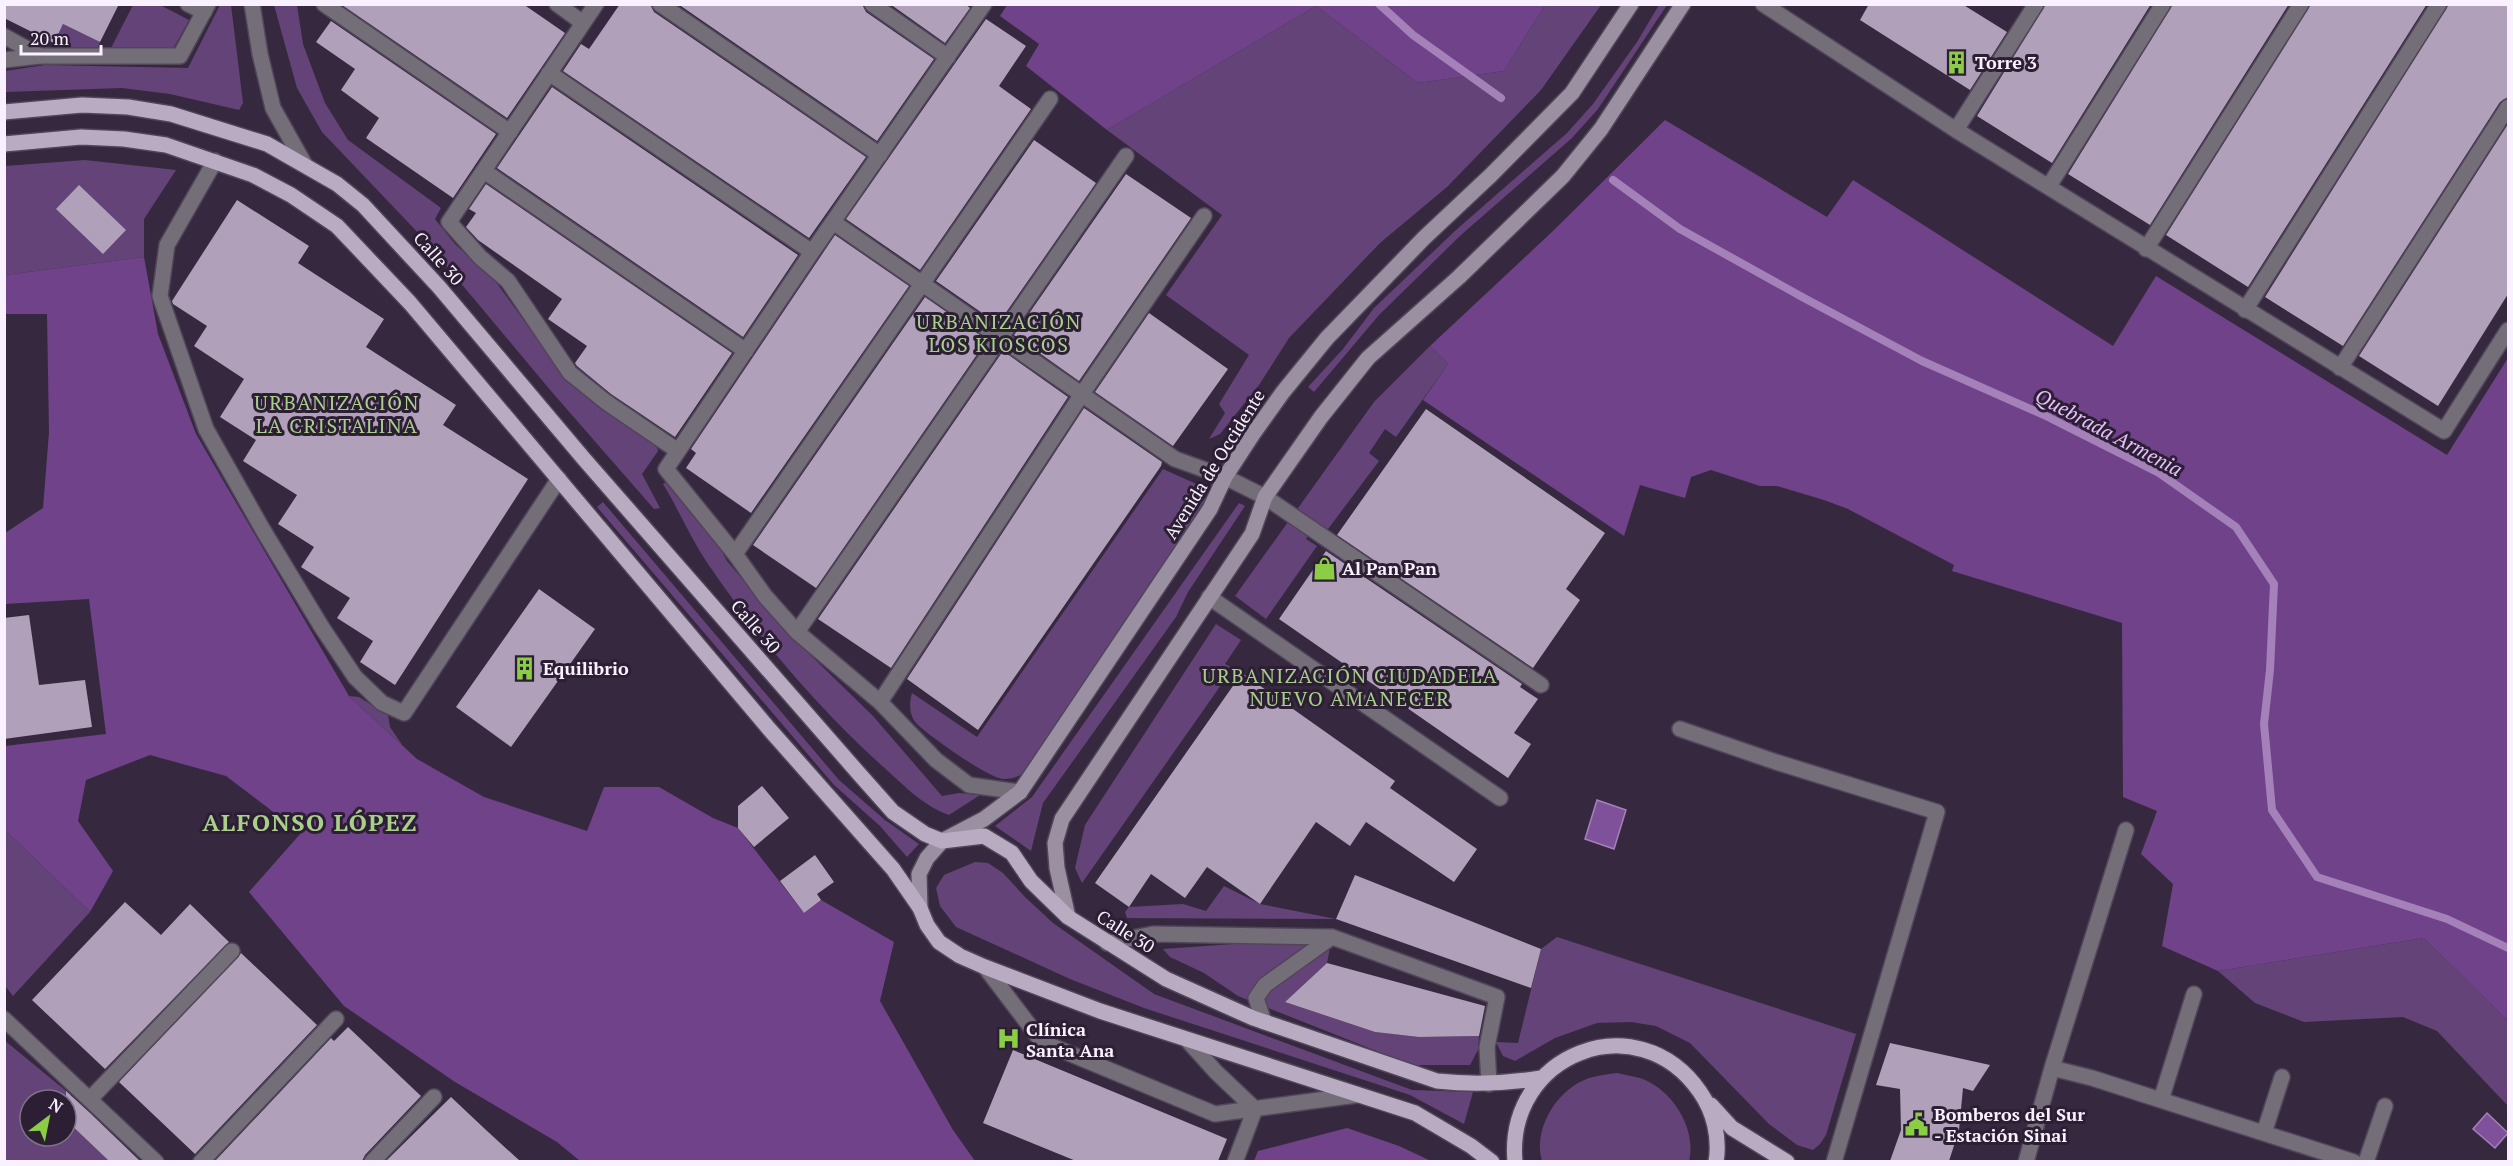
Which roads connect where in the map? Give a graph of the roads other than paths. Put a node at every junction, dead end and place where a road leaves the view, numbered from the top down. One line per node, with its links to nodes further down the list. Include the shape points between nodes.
1 (188, 4): 16 (street)
2 (252, 4): 32 (street, via 273,108)
3 (324, 4): 27 (street)
4 (556, 4): 17 (street)
5 (596, 4): 17 (street)
6 (660, 4): 29 (street)
7 (872, 4): 20 (street)
8 (984, 4): 20 (street)
9 (1631, 4): 47 (main road, Avenida de Occidente, via 1572,93 1327,338 1283,392)
10 (1683, 4): 49 (main road, via 1601,129 1563,176 1368,358)
11 (1763, 4): 26 (street)
12 (2036, 4): 26 (street)
13 (2163, 4): 34 (street)
14 (2301, 4): 37 (street)
15 (2439, 4): 40 (street)
16 (206, 8): 19 (street, via 180,56)
17 (584, 23): 22 (street)
18 (4, 36): 19 (street)
19 (40, 56): 21 (street)
20 (948, 57): 29 (street)
21 (4, 60)
22 (549, 73): 27 (street); 38 (street)
23 (1050, 99): 39 (street)
24 (2508, 107): 44 (street)
25 (4, 112): 32 (main road, Calle 30, via 82,105 129,106 171,114 267,144)
26 (1956, 130): 34 (street)
27 (510, 132): 33 (street)
28 (4, 144): 31 (main road, via 81,137 124,139 166,145)
29 (880, 155): 36 (street)
30 (1126, 156): 42 (street)
31 (215, 161): 48 (main road, via 253,174 337,226 410,303); 48 (street, via 166,245 160,296 206,429 321,626 356,677 382,703 404,713)
32 (305, 165): 59 (main road, Calle 30, via 363,205 439,287 584,459 894,812)
33 (484, 171): 43 (street); 46 (street, via 449,222 508,281 570,373)
34 (2049, 186): 37 (street)
35 (1204, 216): 45 (street)
36 (833, 222): 38 (street); 39 (street)
37 (2146, 249): 40 (street)
38 (812, 252): 43 (street)
39 (922, 283): 42 (street); 50 (street)
40 (2245, 310): 44 (street)
41 (2508, 330): 44 (street, via 2444,431)
42 (1001, 337): 45 (street); 52 (street)
43 (746, 351): 46 (street)
44 (2340, 368)
45 (1082, 394): 47 (street, via 1175,459); 54 (street)
46 (678, 451): 50 (street, via 666,469)
47 (1226, 477): 49 (street); 56 (main road, Avenida de Occidente, via 1210,509)
48 (559, 479): 60 (main road, via 770,730 893,869)
49 (1265, 497): 51 (main road, via 1252,534); 53 (street)
50 (735, 554): 52 (street)
51 (1209, 597): 57 (street); 61 (main road, via 1062,819 1055,843)
52 (797, 632): 54 (street)
53 (1541, 685)
54 (880, 702): 56 (street, via 936,760 969,785)
55 (1680, 729): 91 (street, via 1937,812)
56 (1020, 792): 59 (main road, Avenida de Occidente, via 984,819)
57 (1500, 798)
58 (2126, 830): 71 (street)
59 (942, 841): 60 (main road, Avenida de Occidente, via 919,874); 61 (main road, Calle 30, via 984,837 1012,853 1031,881)
60 (920, 908): 65 (main road, via 939,942)
61 (1068, 917): 63 (main road, Calle 30)
62 (1332, 937): 63 (street, via 1153,934); 69 (street, via 1265,985 1256,998); 74 (street, via 1497,997 1486,1047)
63 (1107, 943): 69 (main road, Calle 30, via 1166,979)
64 (232, 951): 77 (street)
65 (985, 967): 70 (main road); 81 (street, via 1042,1042 1215,1114)
66 (2194, 994): 79 (street)
67 (4, 1019): 77 (street)
68 (336, 1019): 84 (street)
69 (1264, 1022): 74 (main road, Calle 30, via 1437,1081)
70 (1189, 1042): 75 (main road); 81 (street)
71 (2052, 1068): 79 (street); 92 (street)
72 (1541, 1077): 74 (main road, Calle 30); 78 (main road, via 1576,1053 1607,1046 1639,1048 1678,1067); 88 (main road, via 1521,1109)
73 (2282, 1077): 82 (street)
74 (1489, 1084)
75 (1357, 1095): 81 (street); 87 (main road, via 1415,1113)
76 (434, 1097): 85 (street)
77 (90, 1099): 83 (street)
78 (1706, 1099): 89 (main road, via 1717,1135); 90 (main road, via 1732,1128)
79 (2161, 1100): 82 (street)
80 (2385, 1106): 94 (street)
81 (1255, 1109): 86 (street)
82 (2264, 1133): 93 (street)
83 (156, 1161)
84 (201, 1161)
85 (372, 1161)
86 (1235, 1161)
87 (1492, 1161)
88 (1515, 1161)
89 (1716, 1161)
90 (1787, 1161)
91 (1834, 1161)
92 (2026, 1161)
93 (2354, 1161)
94 (2366, 1161)

